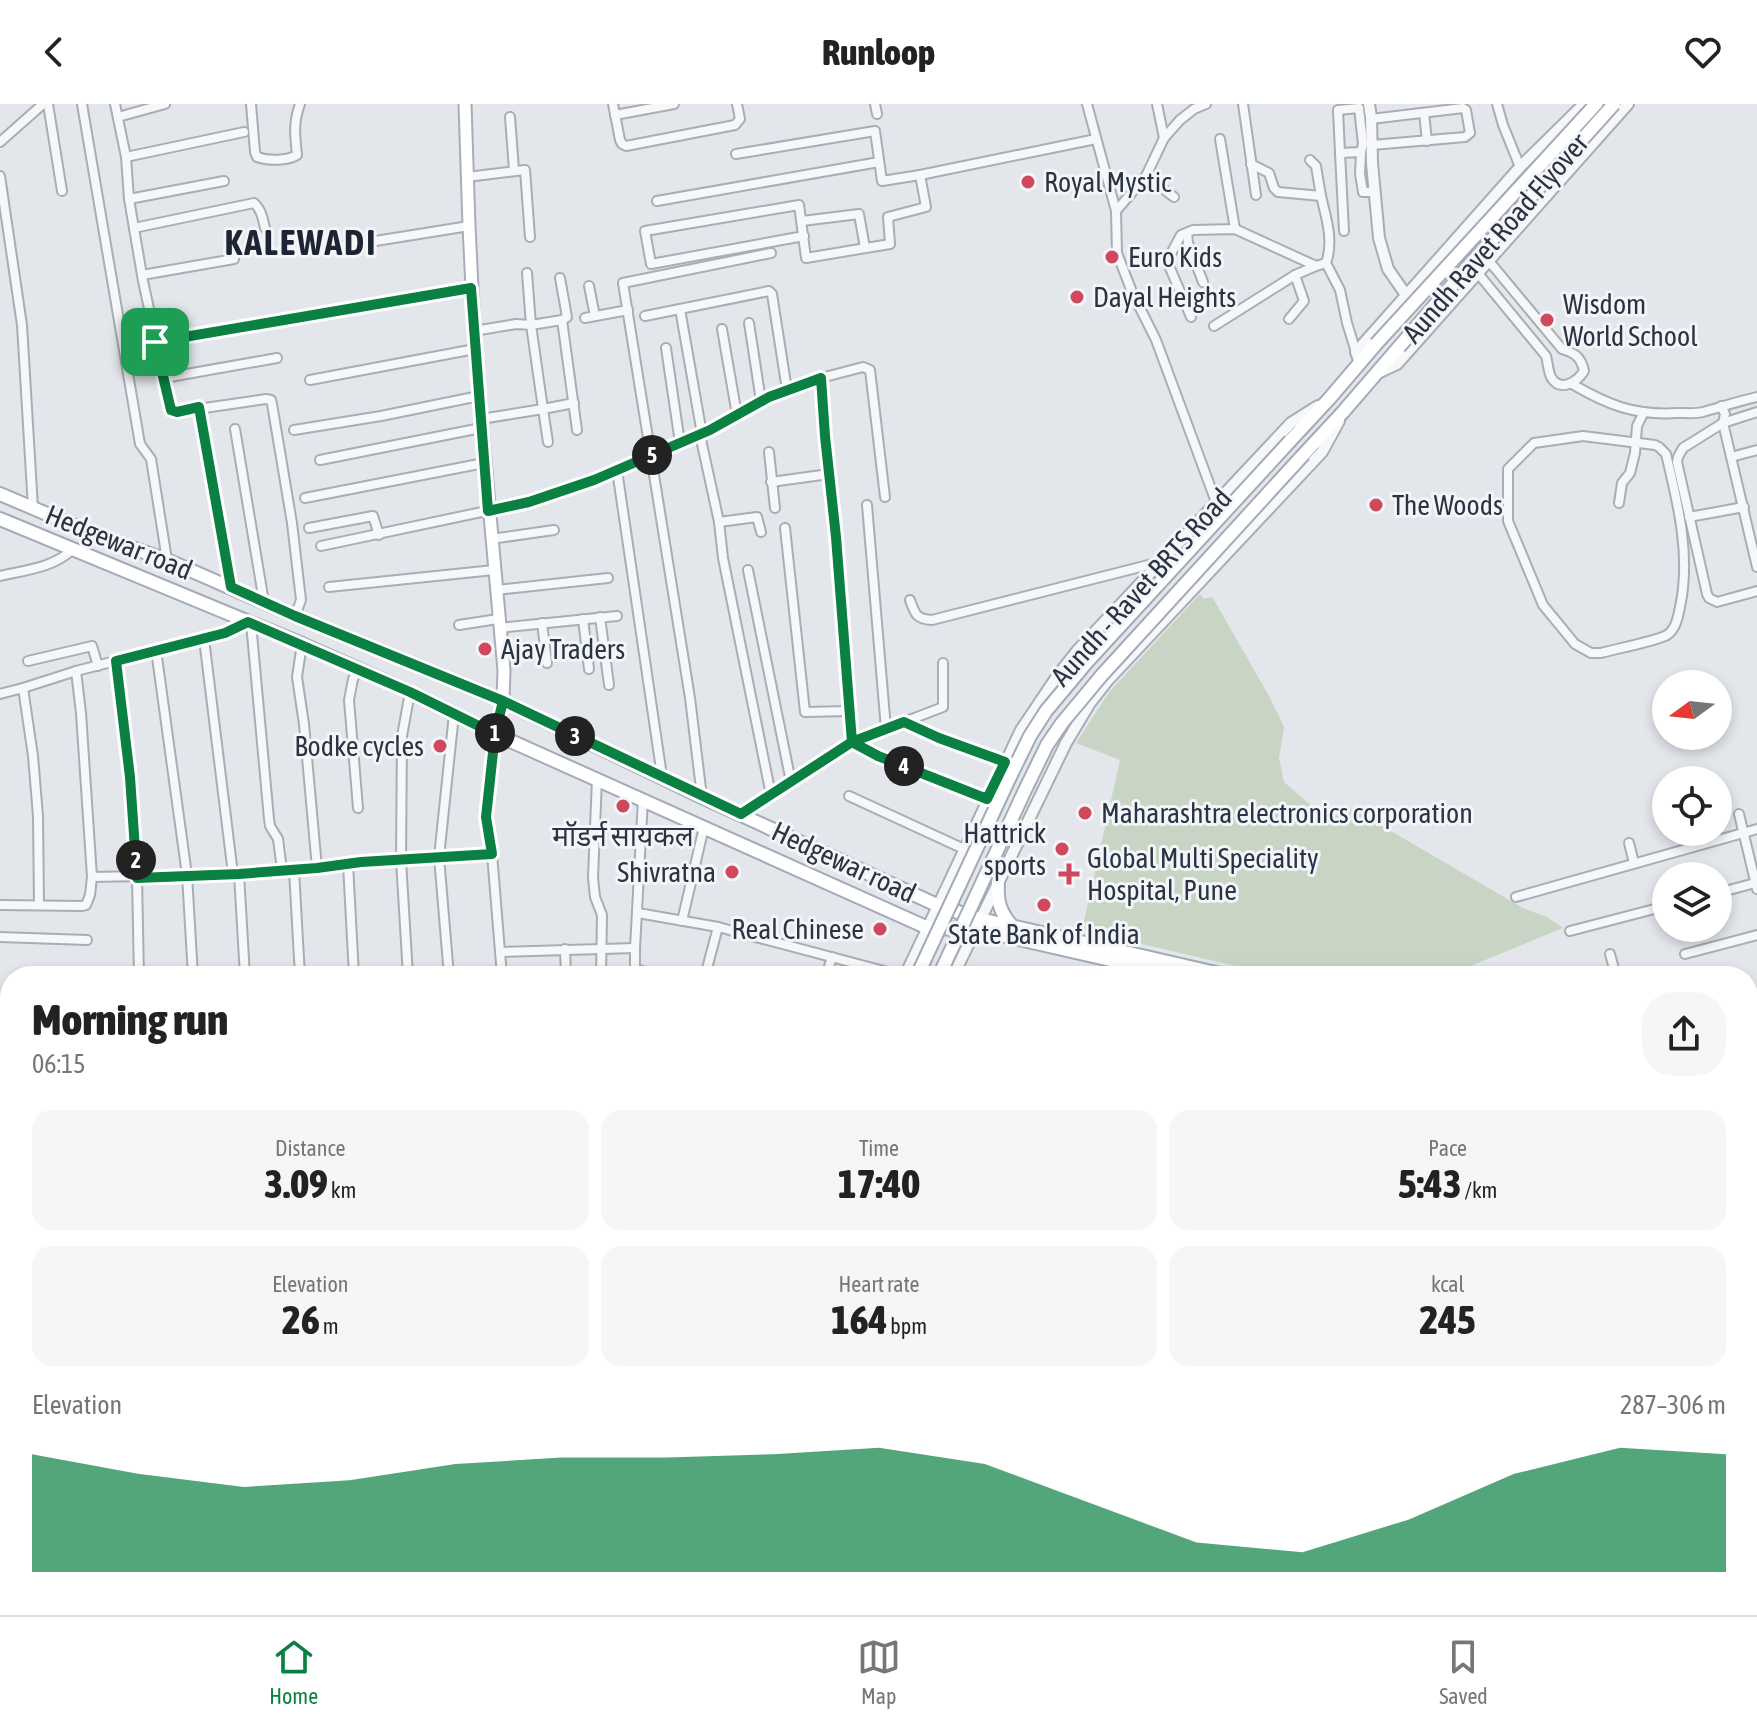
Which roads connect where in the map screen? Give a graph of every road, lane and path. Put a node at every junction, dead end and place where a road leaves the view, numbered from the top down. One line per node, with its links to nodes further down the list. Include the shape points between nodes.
1 (27, 104): 27 (street)
2 (45, 104): 27 (street); 52 (street)
3 (82, 104): 160 (street, via 140,444 151,459)
4 (115, 104): 28 (street)
5 (165, 104): 28 (street)
6 (251, 104): 7 (street, via 257,157 288,159 297,155 295,119)
7 (300, 104)
8 (465, 104): 50 (main road)
9 (613, 104): 26 (street)
10 (674, 104): 26 (street)
11 (737, 104): 26 (street, via 740,119 735,125 626,146)
12 (875, 104): 25 (street)
13 (1087, 104): 33 (street)
14 (1157, 104): 32 (street)
15 (1206, 104): 23 (street)
16 (1243, 104): 44 (street)
17 (1369, 104): 30 (street)
18 (1497, 104): 45 (street)
19 (1584, 104): 45 (street)
20 (1596, 104): 102 (main road, Aundh Ravet Road Flyover, bridge)
21 (1614, 104): 103 (main road, Aundh Ravet Road Flyover, bridge)
22 (1628, 104): 75 (street)
23 (1194, 107): 32 (street)
24 (1424, 113): 30 (street); 35 (street); 35 (street, via 1464,108 1470,133)
25 (877, 114)
26 (615, 115)
27 (29, 117): 36 (street)
28 (118, 117): 41 (street)
29 (510, 117): 46 (street)
30 (1371, 119): 37 (street)
31 (244, 132): 41 (street)
32 (1164, 138): 49 (street)
33 (1096, 139): 47 (street); 59 (street)
34 (1220, 139): 64 (street)
35 (1427, 141): 37 (street)
36 (0, 142)
37 (1372, 145): 53 (street)
38 (1361, 152): 39 (street); 39 (street, via 1359,108 1338,110); 53 (street, via 1363,192)
39 (1340, 153): 65 (street)
40 (736, 154): 43 (street, via 875,131)
41 (126, 157): 57 (street)
42 (1310, 160): 55 (street)
43 (879, 162): 47 (street, via 882,181); 58 (street)
44 (1251, 164): 54 (street); 55 (street, via 1269,173 1278,192)
45 (1520, 167): 66 (street)
46 (514, 170): 50 (street); 69 (street, via 525,172)
47 (920, 175): 72 (street, via 926,207 888,217 890,244)
48 (0, 176): 146 (street, via 22,325)
49 (1146, 176): 56 (street); 59 (street)
50 (467, 177): 61 (main road)
51 (224, 181): 57 (street)
52 (62, 191)
53 (1374, 192): 86 (street, via 1383,256)
54 (1256, 195)
55 (1321, 196): 76 (street, via 1329,234)
56 (1174, 197)
57 (129, 199): 62 (street)
58 (657, 201)
59 (1116, 211): 142 (street, via 1117,253 1156,340)
60 (802, 221): 68 (street); 68 (street, via 799,205 645,231 651,264); 72 (street, via 859,214)
61 (469, 226): 71 (street); 85 (main road)
62 (134, 228): 63 (street, via 254,203); 80 (street)
63 (265, 228)
64 (1235, 229): 67 (street); 77 (street)
65 (1344, 231)
66 (1464, 231): 70 (street); 75 (street)
67 (1187, 233): 83 (street); 90 (street, via 1167,261)
68 (804, 236): 72 (street, via 806,258)
69 (530, 237)
70 (1453, 243): 78 (street); 86 (street)
71 (338, 247)
72 (865, 248)
73 (771, 253): 88 (street, via 623,283)
74 (234, 259): 80 (street)
75 (1489, 260): 78 (street); 107 (street, via 1562,349 1581,360 1584,371)
76 (1326, 263): 77 (street); 102 (street, via 1340,290)
77 (1316, 266): 81 (street)
78 (1477, 272): 103 (street, via 1397,364); 107 (street, via 1546,356 1554,381)
79 (527, 273): 94 (street)
80 (142, 275): 98 (street)
81 (1295, 275): 91 (street, via 1304,301); 95 (street)
82 (560, 278): 92 (street, via 567,317)
83 (1203, 282)
84 (589, 286): 88 (street, via 590,317)
85 (471, 288): 97 (main road); 98 (street)
86 (1406, 295): 102 (street)
87 (680, 309): 89 (street); 108 (street, via 769,291); 126 (street)
88 (628, 310): 132 (street)
89 (645, 316)
90 (1191, 317)
91 (1289, 319)
92 (562, 320): 94 (street); 113 (street)
93 (749, 323): 112 (street)
94 (531, 325): 97 (street); 116 (street)
95 (1214, 326)
96 (722, 329): 120 (street)
97 (474, 331): 100 (main road)
98 (155, 342): 104 (street)
99 (666, 348): 128 (street)
100 (475, 349): 106 (street); 109 (main road)
101 (277, 358): 104 (street)
102 (1358, 358): 111 (main road, Aundh Ravet Road Flyover)
103 (1376, 373): 117 (main road, Aundh Ravet Road Flyover)
104 (164, 378): 114 (street, via 174,412)
105 (821, 378): 108 (street); 137 (street); 140 (street, via 863,367 870,370)
106 (310, 380)
107 (1572, 384): 118 (street, via 1601,401)
108 (787, 390): 112 (street)
109 (479, 396): 121 (main road); 124 (street)
110 (1757, 397): 115 (street)
111 (1329, 399): 142 (street, Aundh - Ravet BRTS Road, via 1291,423); 273 (main road, Aundh Ravet Road Flyover, bridge, via 1046,711)
112 (761, 401): 120 (street)
113 (574, 403): 116 (street); 125 (street)
114 (199, 407): 167 (street); 173 (street, via 271,400 301,600)
115 (1717, 407): 118 (street); 122 (street, via 1725,414)
116 (543, 409): 121 (street); 127 (street)
117 (1343, 412): 232 (street, Aundh - Ravet BRTS Road, via 1322,452 1090,703); 274 (main road, Aundh Ravet Road Flyover, bridge, via 1062,723 1036,767)
118 (1644, 412): 129 (street)
119 (1757, 412): 122 (street)
120 (737, 415): 126 (street)
121 (481, 423): 134 (street); 135 (main road)
122 (1723, 423): 133 (street); 149 (street, via 1683,448 1678,457)
123 (235, 429): 172 (street)
124 (294, 430)
125 (577, 430)
126 (701, 434): 128 (street); 151 (street)
127 (548, 442)
128 (680, 443): 132 (street)
129 (1637, 443): 129 (street, via 1659,447 1669,466 1684,548 1678,618 1666,635 1591,653 1575,644 1543,605 1508,521 1508,469 1534,443 1583,436); 143 (street)
130 (1757, 450): 133 (street)
131 (769, 452): 138 (street)
132 (652, 455): 136 (street); 209 (street)
133 (1731, 457): 145 (street)
134 (320, 460)
135 (484, 463): 141 (street); 148 (main road)
136 (617, 470): 148 (street); 204 (street)
137 (829, 474): 138 (street); 197 (street)
138 (771, 482): 147 (street)
139 (0, 494): 146 (main road, Hedgewar road)
140 (885, 497)
141 (305, 498)
142 (1216, 502): 161 (street, Aundh - Ravet BRTS Road)
143 (1619, 503)
144 (867, 505): 200 (street)
145 (1744, 507): 149 (street); 162 (street)
146 (33, 508): 160 (main road, Hedgewar road)
147 (775, 508)
148 (488, 511): 156 (street); 157 (main road)
149 (1689, 517): 170 (street, via 1709,598 1717,602)
150 (0, 519): 159 (main road, Hedgewar road)
151 (719, 522): 155 (street, via 757,517); 207 (street)
152 (309, 528): 156 (street, via 373,516)
153 (785, 528): 197 (street, via 805,712)
154 (554, 530): 157 (street)
155 (761, 532)
156 (379, 535): 158 (street)
157 (491, 539): 163 (main road)
158 (321, 546)
159 (73, 549): 165 (street, via 48,565); 177 (main road, Hedgewar road)
160 (167, 560): 167 (main road, Hedgewar road)
161 (1161, 562): 171 (street, via 932,620 915,613); 203 (street, Aundh - Ravet BRTS Road, via 1058,675)
162 (1757, 567)
163 (494, 570): 168 (street); 169 (main road)
164 (748, 570): 206 (street)
165 (0, 576)
166 (608, 578): 169 (street)
167 (231, 587): 172 (main road, Hedgewar road)
168 (329, 587)
169 (496, 590): 179 (main road)
170 (1757, 591)
171 (910, 600)
172 (264, 602): 173 (main road, Hedgewar road)
173 (295, 616): 196 (main road, Hedgewar road)
174 (617, 616): 175 (street)
175 (600, 617): 176 (street); 192 (street)
176 (583, 619): 178 (street); 189 (street)
177 (250, 622): 181 (street); 182 (main road, Hedgewar road); 226 (street, via 269,819)
178 (542, 623): 179 (street); 186 (street)
179 (499, 624): 180 (street); 196 (main road)
180 (459, 625)
181 (204, 639): 183 (street); 228 (street)
182 (302, 644): 190 (main road, Hedgewar road); 225 (street, via 297,677)
183 (156, 650): 185 (street); 229 (street)
184 (28, 661): 188 (street, via 92,646)
185 (116, 661): 188 (street); 231 (street)
186 (547, 663)
187 (943, 663): 199 (street, via 943,707)
188 (98, 666): 191 (street)
189 (589, 669)
190 (358, 670): 194 (main road, Hedgewar road); 212 (street, via 349,700)
191 (76, 671): 193 (street); 230 (street)
192 (609, 685)
193 (23, 688): 195 (street); 237 (street, via 38,816)
194 (410, 692): 198 (main road, Hedgewar road); 222 (street, via 402,736)
195 (0, 694)
196 (503, 701): 201 (main road); 204 (main road, Hedgewar road)
197 (849, 711): 202 (street)
198 (454, 714): 201 (main road, Hedgewar road); 221 (street)
199 (904, 722): 200 (street); 203 (street)
200 (886, 729): 202 (street)
201 (495, 734): 205 (main road, Hedgewar road); 220 (street, via 486,817)
202 (852, 742): 206 (street); 211 (street)
203 (1005, 762): 211 (street, Aundh - Ravet BRTS Road)
204 (662, 776): 209 (main road, Hedgewar road)
205 (597, 778): 210 (main road, Hedgewar road); 250 (street, via 593,878 602,915)
206 (791, 782): 207 (street)
207 (771, 795): 213 (street)
208 (849, 796): 219 (street)
209 (702, 797): 213 (main road, Hedgewar road)
210 (643, 799): 215 (main road, Hedgewar road); 240 (street)
211 (987, 799): 219 (street, Aundh - Ravet BRTS Road)
212 (358, 808)
213 (741, 814): 238 (main road, Hedgewar road)
214 (1739, 814): 217 (street)
215 (704, 827): 241 (street); 245 (main road, Hedgewar road)
216 (1757, 829): 217 (street)
217 (1744, 832): 223 (street); 233 (street)
218 (1629, 843): 223 (street)
219 (964, 849): 238 (street, Aundh - Ravet BRTS Road)
220 (492, 854): 221 (street); 253 (street)
221 (439, 857): 222 (street); 264 (street)
222 (401, 860): 224 (street); 263 (street)
223 (1634, 863): 235 (street)
224 (348, 864): 225 (street); 262 (street)
225 (317, 868): 227 (street)
226 (282, 870): 227 (street); 228 (street)
227 (294, 870): 261 (street)
228 (236, 874): 229 (street); 260 (street)
229 (187, 875): 231 (street); 259 (street)
230 (92, 877): 231 (street); 237 (street, via 86,905)
231 (137, 878): 258 (street)
232 (998, 882): 242 (street, Aundh - Ravet BRTS Road); 243 (main road, via 999,908)
233 (1756, 886): 234 (street)
234 (1732, 890)
235 (1516, 897)
236 (0, 905): 237 (street)
237 (39, 905)
238 (939, 906): 242 (main road, Hedgewar road); 245 (street, Aundh - Ravet BRTS Road)
239 (1652, 910): 246 (street)
240 (638, 913): 241 (street); 251 (street)
241 (682, 921): 244 (street)
242 (978, 924): 243 (main road); 245 (main road); 257 (main road); 275 (street, Aundh - Ravet BRTS Road)
243 (1012, 926): 257 (main road)
244 (718, 927): 256 (street); 269 (street)
245 (928, 928): 272 (street, Aundh - Ravet BRTS Road)
246 (1570, 931)
247 (1757, 935): 255 (street)
248 (0, 937): 249 (street)
249 (87, 940)
250 (600, 948): 251 (street); 252 (street); 267 (street)
251 (635, 948): 268 (street)
252 (565, 949): 253 (street); 266 (street)
253 (500, 952): 265 (street)
254 (1610, 954): 278 (street)
255 (1685, 954)
256 (832, 957): 270 (street); 271 (street)
257 (1124, 958): 276 (main road); 277 (main road)
258 (139, 966)
259 (192, 966)
260 (244, 966)
261 (299, 966)
262 (353, 966)
263 (407, 966)
264 (448, 966)
265 (501, 966)
266 (566, 966)
267 (601, 966)
268 (635, 966)
269 (708, 966)
270 (829, 966)
271 (866, 966)
272 (909, 966)
273 (922, 966)
274 (944, 966)
275 (958, 966)
276 (1149, 966)
277 (1171, 966)
278 (1613, 966)

